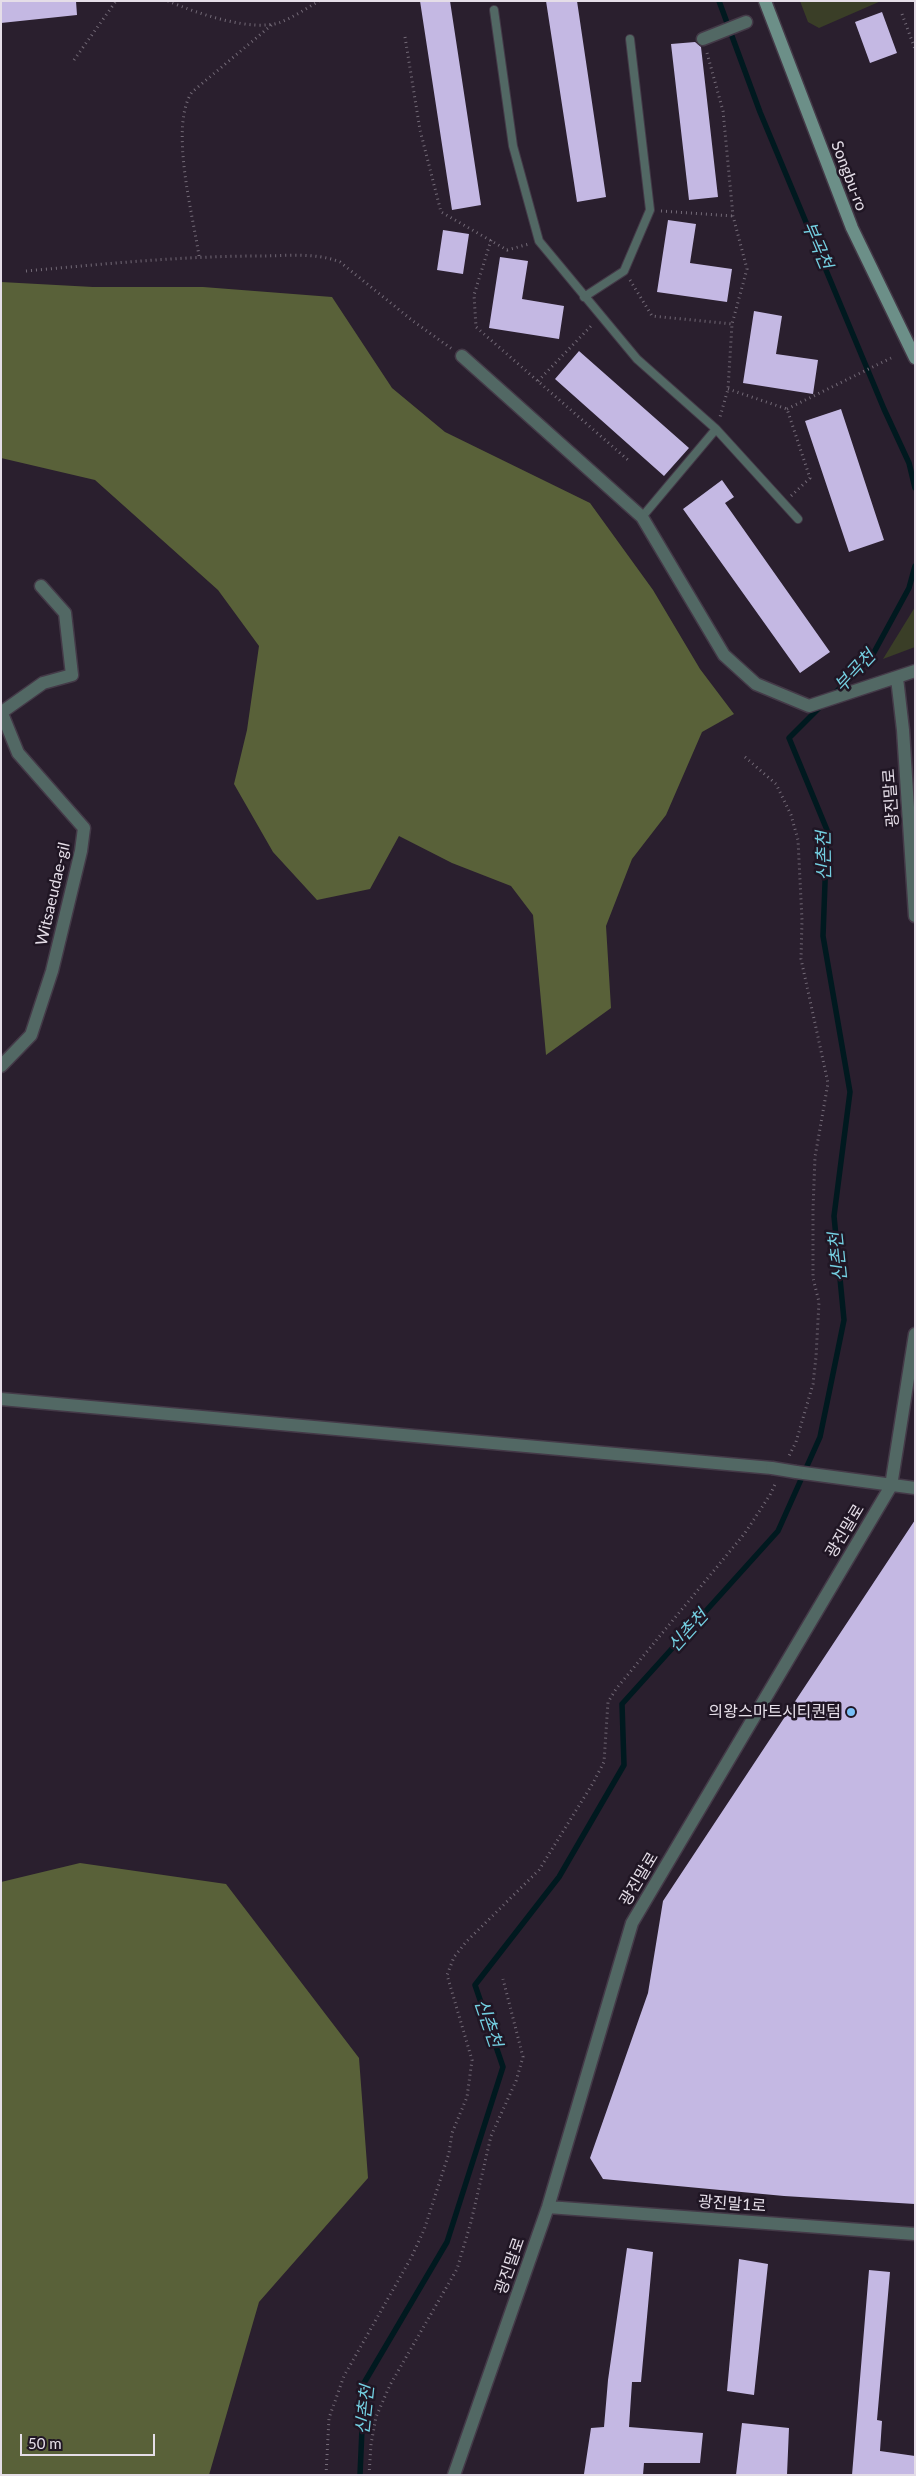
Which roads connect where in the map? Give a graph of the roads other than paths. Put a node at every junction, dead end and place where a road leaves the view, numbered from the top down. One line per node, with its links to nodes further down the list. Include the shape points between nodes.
1 (765, 1): 8 (street, Songbu-ro, via 852,228)
2 (494, 10): 6 (lane, via 513,146 539,241)
3 (746, 22): 5 (street)
4 (630, 39): 6 (lane, via 650,210 624,271)
5 (703, 39)
6 (584, 297): 9 (lane, via 637,359)
7 (462, 356): 10 (street)
8 (915, 358)
9 (716, 429): 10 (lane); 11 (lane)
10 (642, 517): 14 (street, via 724,655 756,684 809,706)
11 (798, 519)
12 (41, 586): 15 (street, via 65,613 72,675 44,683)
13 (915, 671): 14 (street)
14 (897, 678): 16 (street, 광진말로)
15 (2, 712): 18 (street, Witsaeudae-gil, via 18,753 84,828 52,971 31,1035)
16 (911, 797): 17 (street, 광진말로)
17 (915, 916)
18 (1, 1066)
19 (915, 1334): 20 (street, 광진말로)
20 (912, 1364): 22 (street, 광진말로)
21 (1, 1399): 22 (street, bridge, via 816,1474)
22 (891, 1486): 23 (street); 24 (street, 광진말로, via 632,1923)
23 (915, 1488)
24 (548, 2207): 25 (street, 광진말1로); 26 (street, 광진말로)
25 (915, 2234)
26 (454, 2475)

